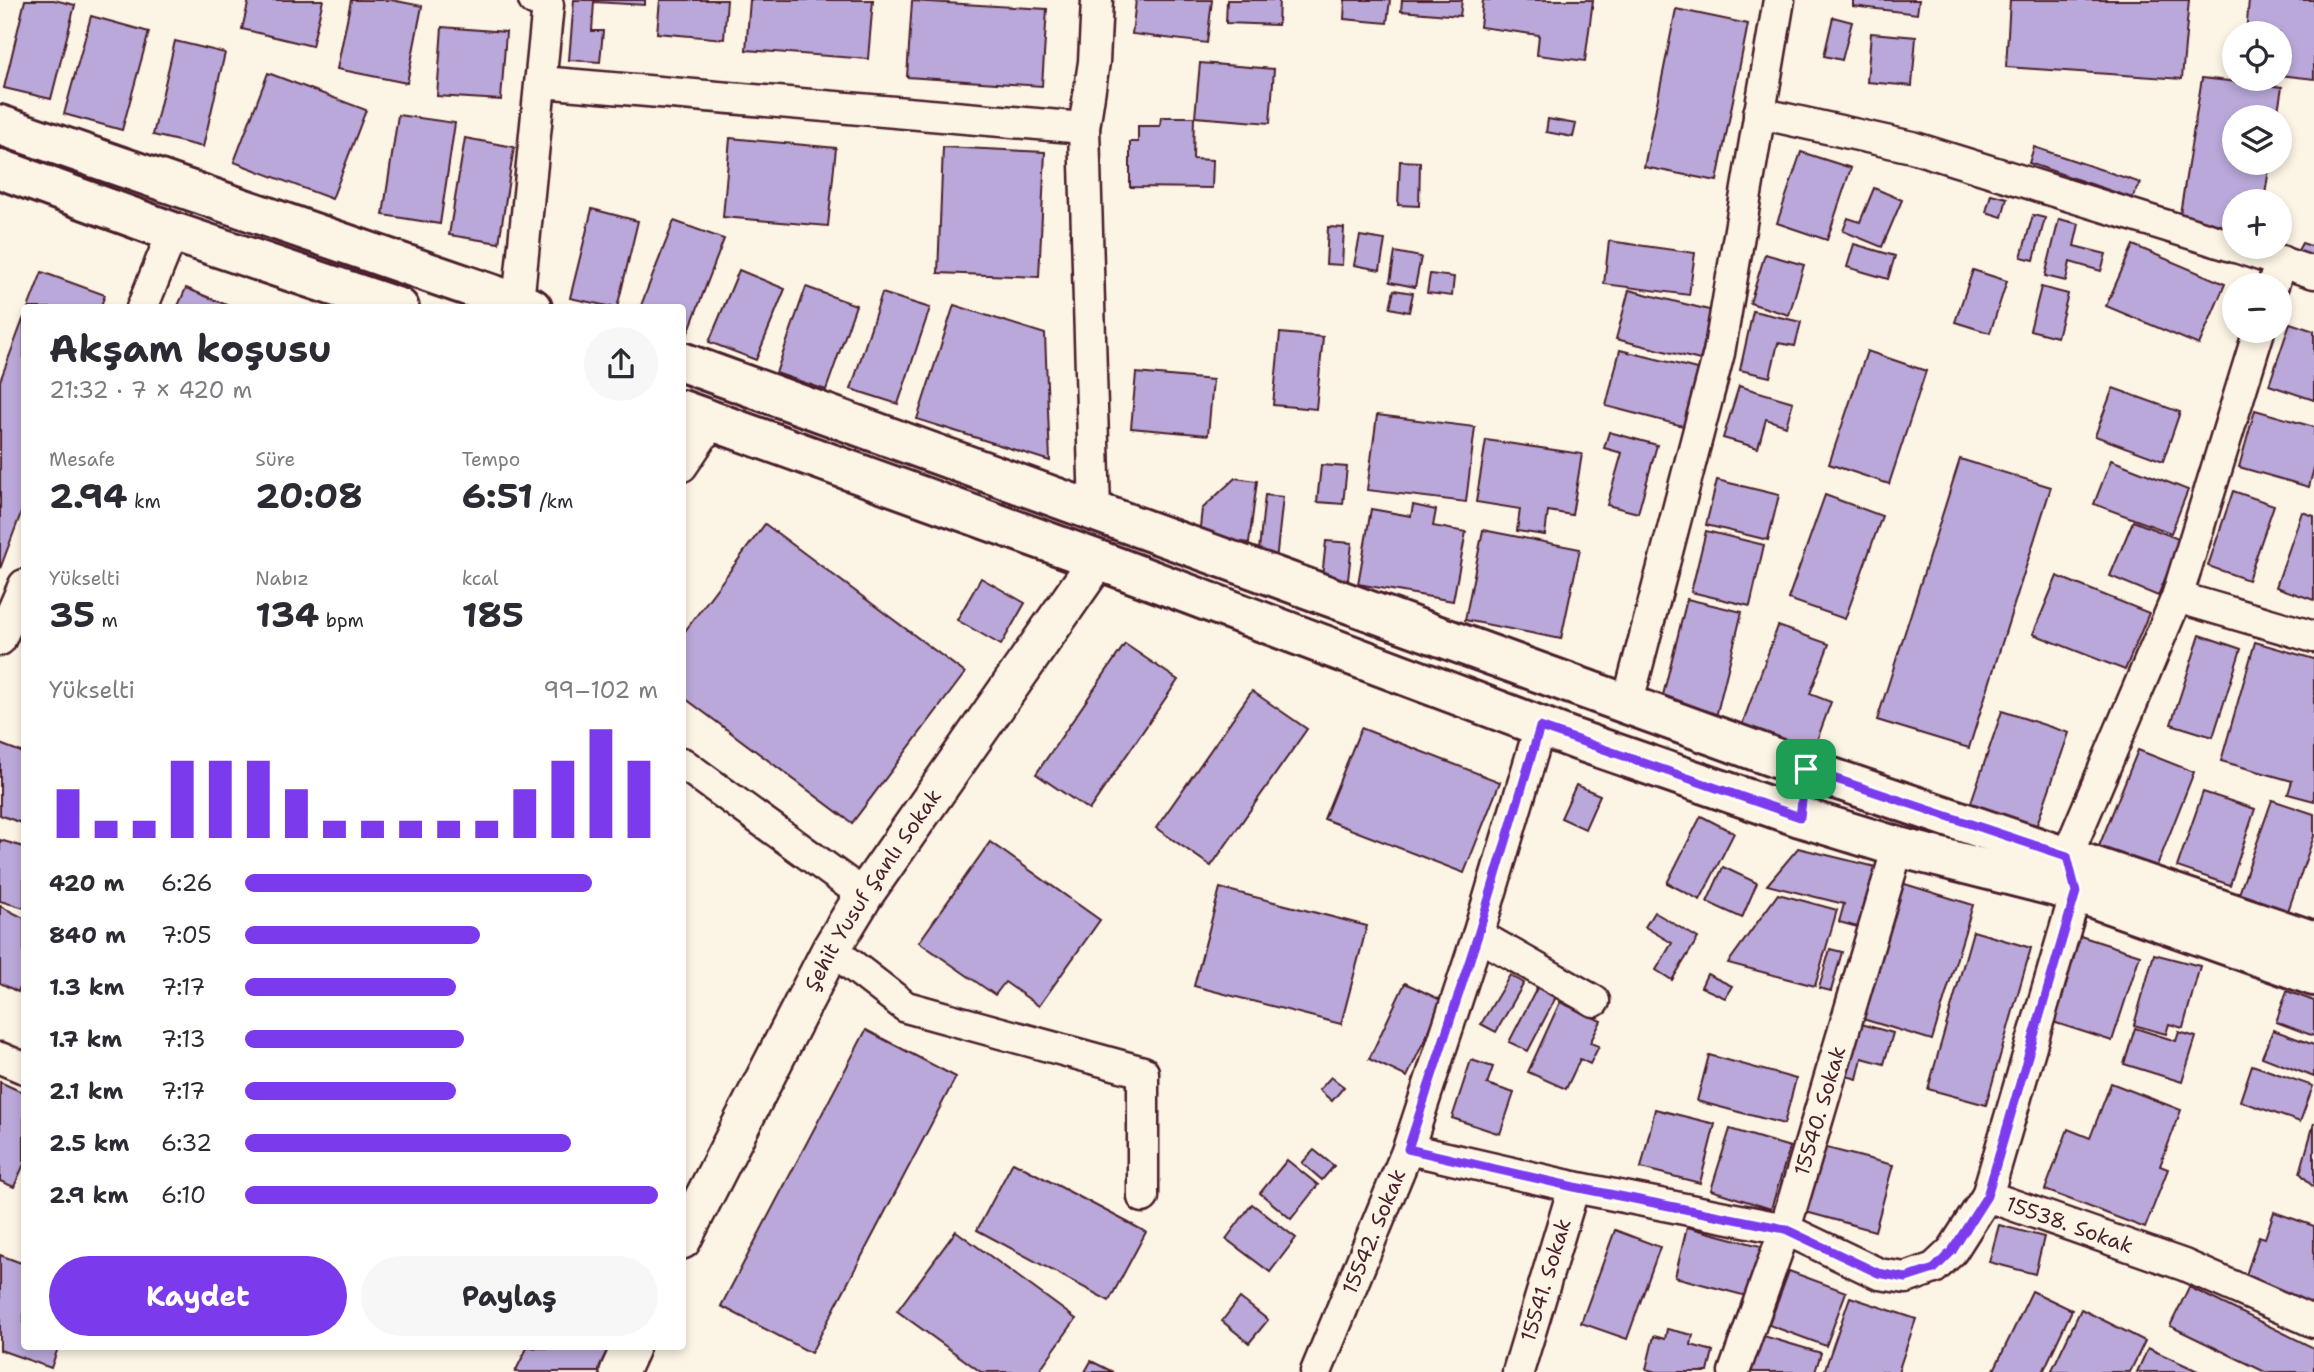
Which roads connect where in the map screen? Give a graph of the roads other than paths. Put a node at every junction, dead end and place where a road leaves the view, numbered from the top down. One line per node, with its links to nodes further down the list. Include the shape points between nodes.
1 (1097, 0): 7 (street)
2 (1779, 0): 5 (street)
3 (543, 2): 4 (street)
4 (541, 82): 7 (street); 18 (street)
5 (1759, 113): 10 (street, via 1912,147); 29 (street, via 1719,353)
6 (0, 125): 17 (main road)
7 (1084, 128): 23 (street)
8 (0, 169): 9 (main road)
9 (173, 232): 15 (street); 16 (main road)
10 (2222, 243)
11 (2254, 259): 12 (street)
12 (2277, 273)
13 (2292, 273): 14 (street)
14 (2314, 273)
15 (144, 304)
16 (387, 304)
17 (522, 304)
18 (525, 304)
19 (2255, 343): 26 (street)
20 (686, 363): 23 (main road)
21 (698, 415): 22 (street); 24 (main road)
22 (686, 453)
23 (1095, 512): 29 (main road)
24 (1098, 560): 30 (main road); 37 (street, Şehit Yusuf Şanlı Sokak)
25 (21, 592): 28 (street)
26 (2177, 597): 27 (street); 35 (street)
27 (2314, 637)
28 (0, 640)
29 (1627, 705): 32 (main road)
30 (1540, 727): 33 (main road); 38 (street, 15542. Sokak)
31 (686, 765): 37 (street)
32 (1806, 769): 33 (main road); 35 (main road)
33 (1800, 817): 34 (main road)
34 (1898, 847): 36 (main road); 49 (street, 15540. Sokak)
35 (2067, 856): 36 (main road); 39 (main road)
36 (2076, 892): 41 (main road); 47 (street)
37 (864, 895): 40 (street, Şehit Yusuf Şanlı Sokak)
38 (1478, 935): 42 (street); 45 (street, 15542. Sokak)
39 (2314, 941)
40 (831, 949): 48 (street, via 906,1007 1143,1072); 50 (street, Şehit Yusuf Şanlı Sokak)
41 (2314, 975)
42 (1594, 1001)
43 (0, 1058): 44 (street)
44 (21, 1067)
45 (1408, 1149): 46 (street, 15538. Sokak); 54 (street, 15542. Sokak)
46 (1574, 1187): 49 (street, 15538. Sokak); 55 (street, 15541. Sokak)
47 (1987, 1196): 49 (street, 15538. Sokak, via 1952,1251 1934,1269 1906,1278 1878,1273); 51 (street, 15538. Sokak, via 2185,1265)
48 (1143, 1197)
49 (1785, 1229): 56 (street, 15540. Sokak)
50 (686, 1232)
51 (2314, 1322)
52 (629, 1350): 53 (street)
53 (619, 1372)
54 (1315, 1372)
55 (1518, 1372)
56 (1734, 1372)

